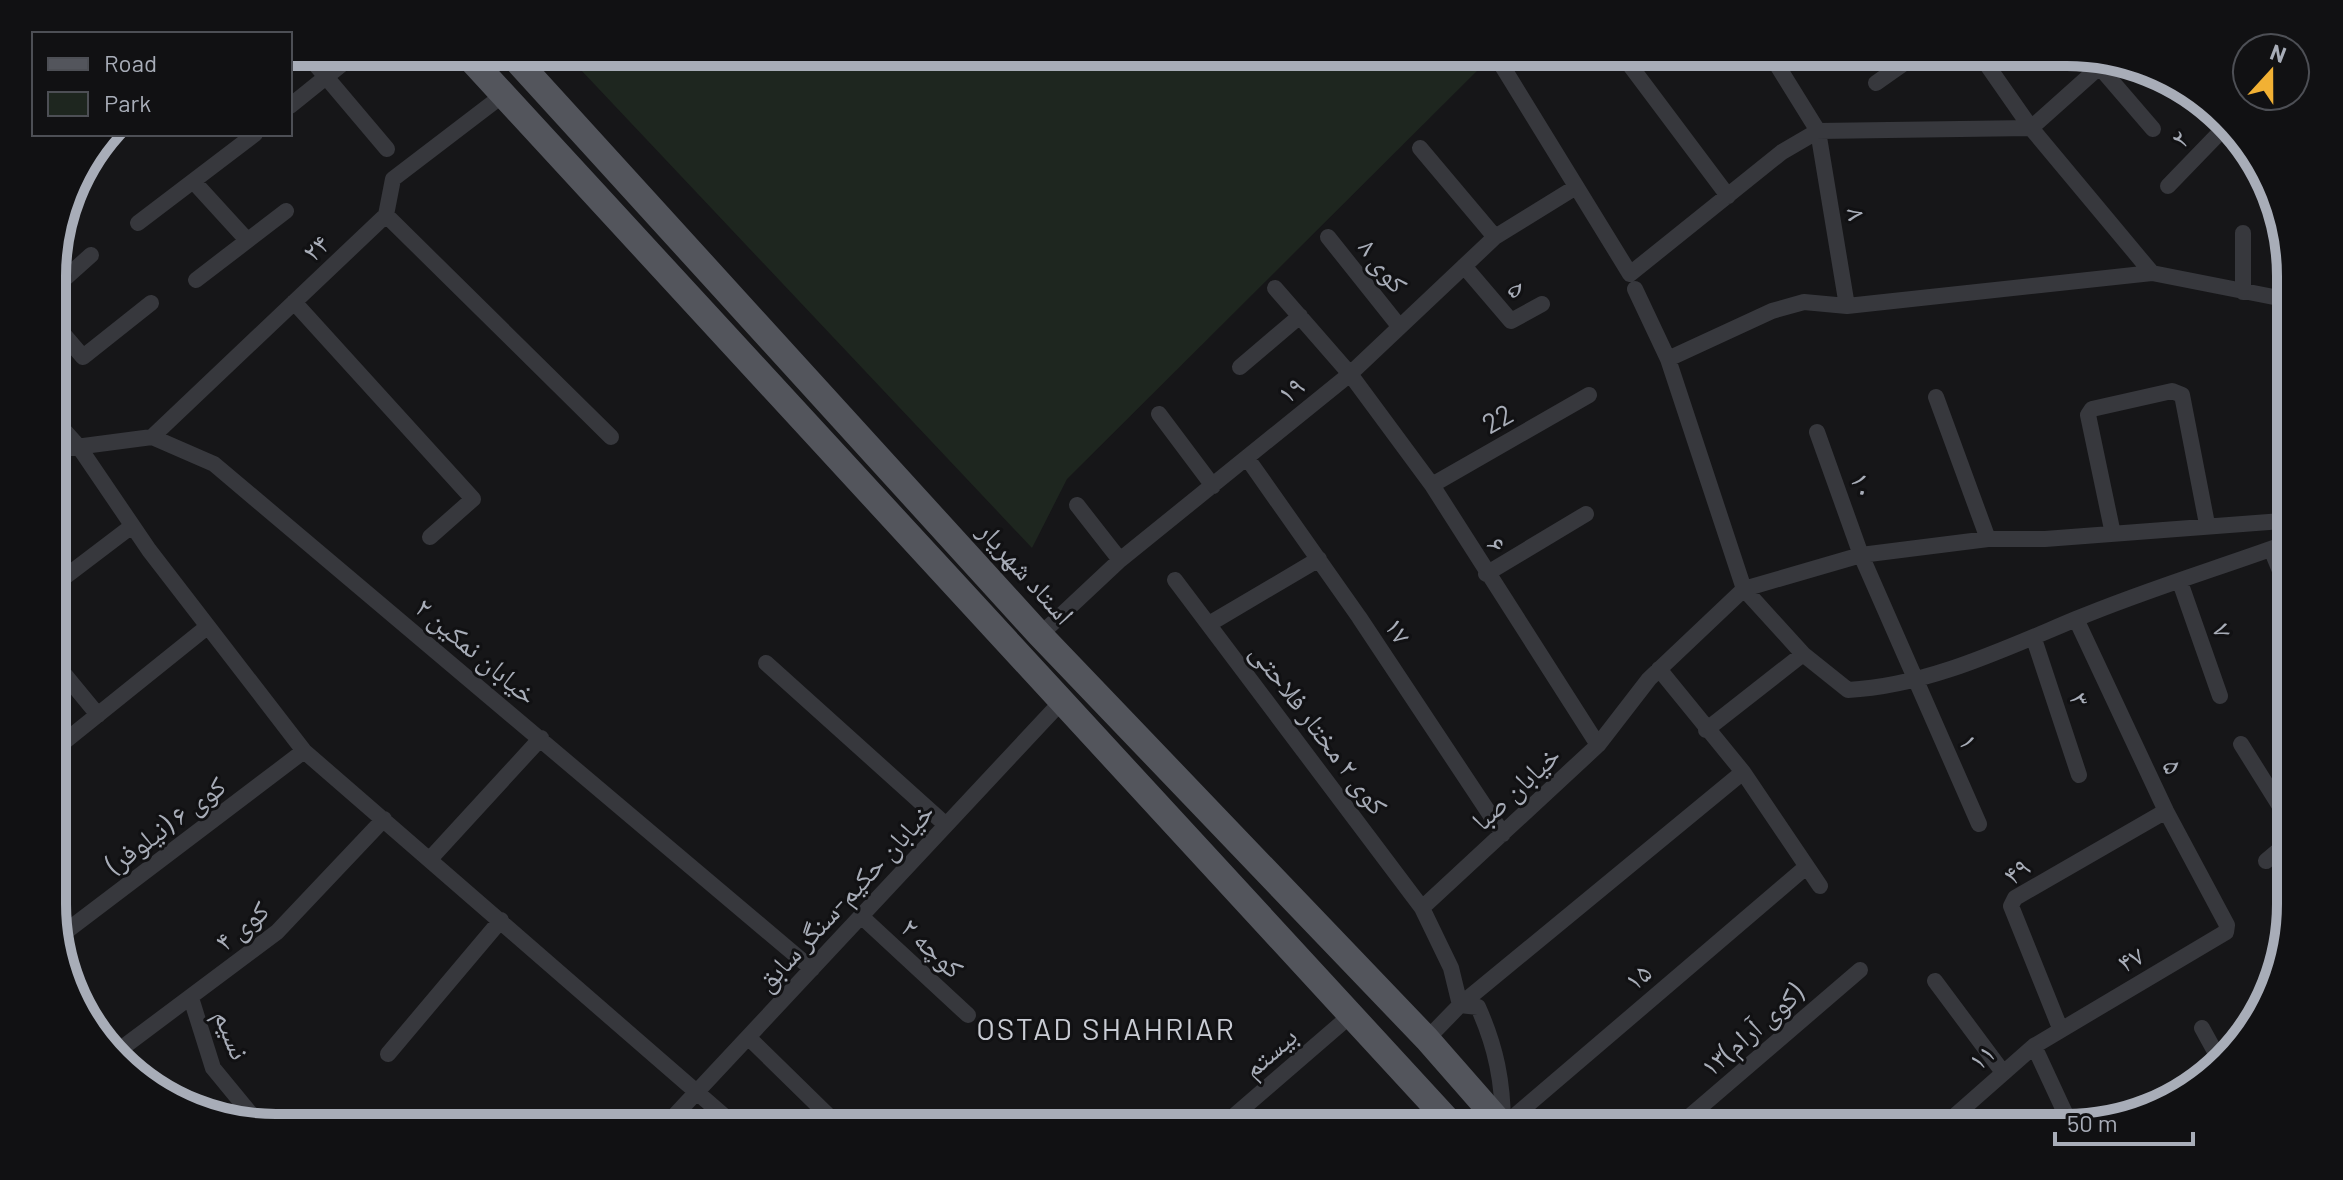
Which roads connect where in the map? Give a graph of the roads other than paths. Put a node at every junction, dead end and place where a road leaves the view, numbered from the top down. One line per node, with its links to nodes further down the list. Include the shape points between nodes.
1 (316, 66): 12 (street)
2 (340, 66): 12 (street)
3 (477, 66): 14 (main road)
4 (522, 66): 62 (main road, استاد شهریار)
5 (1502, 66): 25 (street)
6 (1630, 66): 26 (street)
7 (1778, 66): 18 (street)
8 (1900, 66): 13 (street)
9 (1988, 66): 16 (street)
10 (2092, 68): 16 (street)
11 (2104, 70): 17 (street)
12 (325, 78): 15 (street); 22 (street)
13 (1876, 83)
14 (503, 95): 28 (street, via 393,179); 64 (main road)
15 (292, 104)
16 (2031, 128): 18 (street); 36 (street)
17 (2153, 129)
18 (1818, 131): 26 (street, via 1782,152); 46 (street, ۸)
19 (2220, 132): 24 (street, ۲)
20 (249, 136): 23 (street)
21 (1420, 148): 32 (street)
22 (387, 149)
23 (194, 182): 29 (street); 33 (street)
24 (2168, 186)
25 (1576, 187): 26 (street, via 1630,274); 32 (street, ۱۹)
26 (1728, 196)
27 (286, 211): 33 (street)
28 (386, 215): 43 (street, ۲۴); 59 (street)
29 (138, 223)
30 (2243, 233): 41 (street)
31 (1328, 237): 48 (street, کوی ۸)
32 (1495, 237): 35 (street, ۱۹)
33 (247, 240): 38 (street)
34 (91, 255): 37 (street)
35 (1464, 266): 45 (street, ۵, via 1511,321); 48 (street, ۱۹)
36 (2152, 273): 41 (street); 46 (street)
37 (66, 277)
38 (196, 280)
39 (1275, 288): 47 (street, ۶)
40 (1635, 289): 50 (street)
41 (2243, 292): 42 (street)
42 (2277, 298)
43 (294, 302): 58 (street, ۲۴); 75 (street, via 473,499)
44 (151, 303): 49 (street, via 83,357)
45 (1542, 304)
46 (1847, 306): 50 (street, via 1804,302 1772,311)
47 (1300, 316): 51 (street); 52 (street, ۶)
48 (1399, 326): 52 (street, ۱۹)
49 (66, 337)
50 (1668, 359): 87 (street)
51 (1240, 367)
52 (1350, 374): 63 (street, ۱۹); 65 (street, ۶)
53 (1589, 395): 65 (street, 22)
54 (1936, 397): 76 (street)
55 (1159, 414): 66 (street)
56 (66, 432): 60 (street)
57 (1817, 432): 79 (street, ۱۰)
58 (152, 437): 60 (street); 102 (street, خیابان نمکین ۲, via 214,464)
59 (611, 437)
60 (79, 447): 61 (street); 73 (street)
61 (66, 448)
62 (872, 450): 64 (main road); 67 (main road, استاد شهریار)
63 (1247, 458): 66 (street, ۱۹); 80 (street, ۱۷)
64 (850, 471): 69 (main road)
65 (1432, 485): 83 (street, ۶)
66 (1213, 486): 81 (street, ۱۹)
67 (908, 490): 69 (main road); 91 (main road, استاد شهریار)
68 (1077, 505): 81 (street)
69 (886, 510): 99 (main road)
70 (1586, 514): 83 (street)
71 (2277, 523): 72 (street)
72 (2207, 524): 74 (street); 74 (street, via 2182,395 2172,391 2092,409 2088,415)
73 (132, 526): 84 (street); 90 (street)
74 (2113, 534): 76 (street)
75 (430, 537)
76 (1988, 539): 79 (street)
77 (2277, 547): 78 (street)
78 (2271, 549): 82 (street); 86 (street)
79 (1861, 555): 87 (street); 97 (street, ۱۰)
80 (1319, 559): 89 (street); 114 (street, ۱۷)
81 (1120, 560): 91 (street, ۱۹)
82 (2277, 564)
83 (1486, 574): 105 (street, ۶)
84 (66, 576)
85 (1175, 580): 89 (street, کوی ۲ مختار فلاحتی)
86 (2180, 582): 88 (street); 98 (street, ۷)
87 (1744, 589): 93 (street); 95 (street, خیابان صبا)
88 (2076, 619): 92 (street); 110 (street, ۵)
89 (1209, 624): 120 (street, کوی ۲ مختار فلاحتی)
90 (207, 627): 100 (street); 106 (street)
91 (1040, 635): 135 (main road, استاد شهریار)
92 (2034, 639): 97 (street); 108 (street, ۳)
93 (1803, 654): 97 (street, via 1848,690); 101 (street)
94 (766, 663): 113 (street)
95 (1659, 669): 101 (street); 105 (street, خیابان صبا)
96 (66, 676): 100 (street)
97 (1914, 680): 112 (street, ۱)
98 (2220, 696)
99 (1063, 700): 113 (street, خیابان حکیم-سنگر سابق); 131 (main road)
100 (98, 715): 103 (street)
101 (1706, 730): 107 (street)
102 (541, 738): 116 (street); 125 (street, خیابان نمکین ۲)
103 (66, 740)
104 (2241, 744): 109 (street)
105 (1598, 745): 114 (street, خیابان صبا)
106 (304, 751): 111 (street); 123 (street, کوی ۶ (نیلوفر))
107 (1743, 772): 118 (street); 129 (street)
108 (2079, 775)
109 (2277, 802)
110 (2166, 811): 124 (street, ۵, via 2227,925); 132 (street, ۴۹, via 2015,898 2011,906)
111 (384, 819): 116 (street); 128 (street, کوی ۴, via 277,932)
112 (1979, 824)
113 (946, 825): 121 (street, خیابان حکیم-سنگر سابق)
114 (1503, 834): 120 (street, خیابان صبا)
115 (2277, 852): 117 (street)
116 (430, 859): 122 (street)
117 (2266, 861)
118 (1806, 867): 119 (street); 150 (street, ۱۵)
119 (1820, 886)
120 (1422, 908): 129 (street, via 1451,968)
121 (861, 916): 125 (street, خیابان حکیم-سنگر سابق); 130 (street, کوچه ۲)
122 (501, 920): 139 (street); 141 (street)
123 (68, 930)
124 (2226, 932): 132 (street, ۴۷)
125 (812, 969): 134 (street, خیابان حکیم-سنگر سابق)
126 (1860, 970): 151 (street, ۱۳(کوی آرام))
127 (1935, 981): 140 (street)
128 (191, 998): 137 (street, کوی ۴); 142 (street, نسیم, via 213,1068)
129 (1460, 1005): 135 (street); 149 (street, via 1478,1007 1494,1041)
130 (968, 1015)
131 (1351, 1015): 146 (street, بیستم); 147 (main road)
132 (2060, 1028): 136 (street, ۱۱)
133 (2202, 1028): 138 (street)
134 (748, 1037): 141 (street, خیابان حکیم-سنگر سابق); 145 (street)
135 (1427, 1039): 148 (main road, استاد شهریار)
136 (2034, 1046): 140 (street, ۱۱); 153 (street)
137 (123, 1048)
138 (2215, 1053)
139 (388, 1054)
140 (2002, 1071): 152 (street, ۱۱)
141 (697, 1091): 143 (street, خیابان حکیم-سنگر سابق); 144 (street)
142 (249, 1112)
143 (676, 1114)
144 (722, 1114)
145 (827, 1114)
146 (1236, 1114)
147 (1442, 1114)
148 (1493, 1114)
149 (1504, 1114)
150 (1519, 1114)
151 (1692, 1114)
152 (1956, 1114)
153 (2066, 1114)

